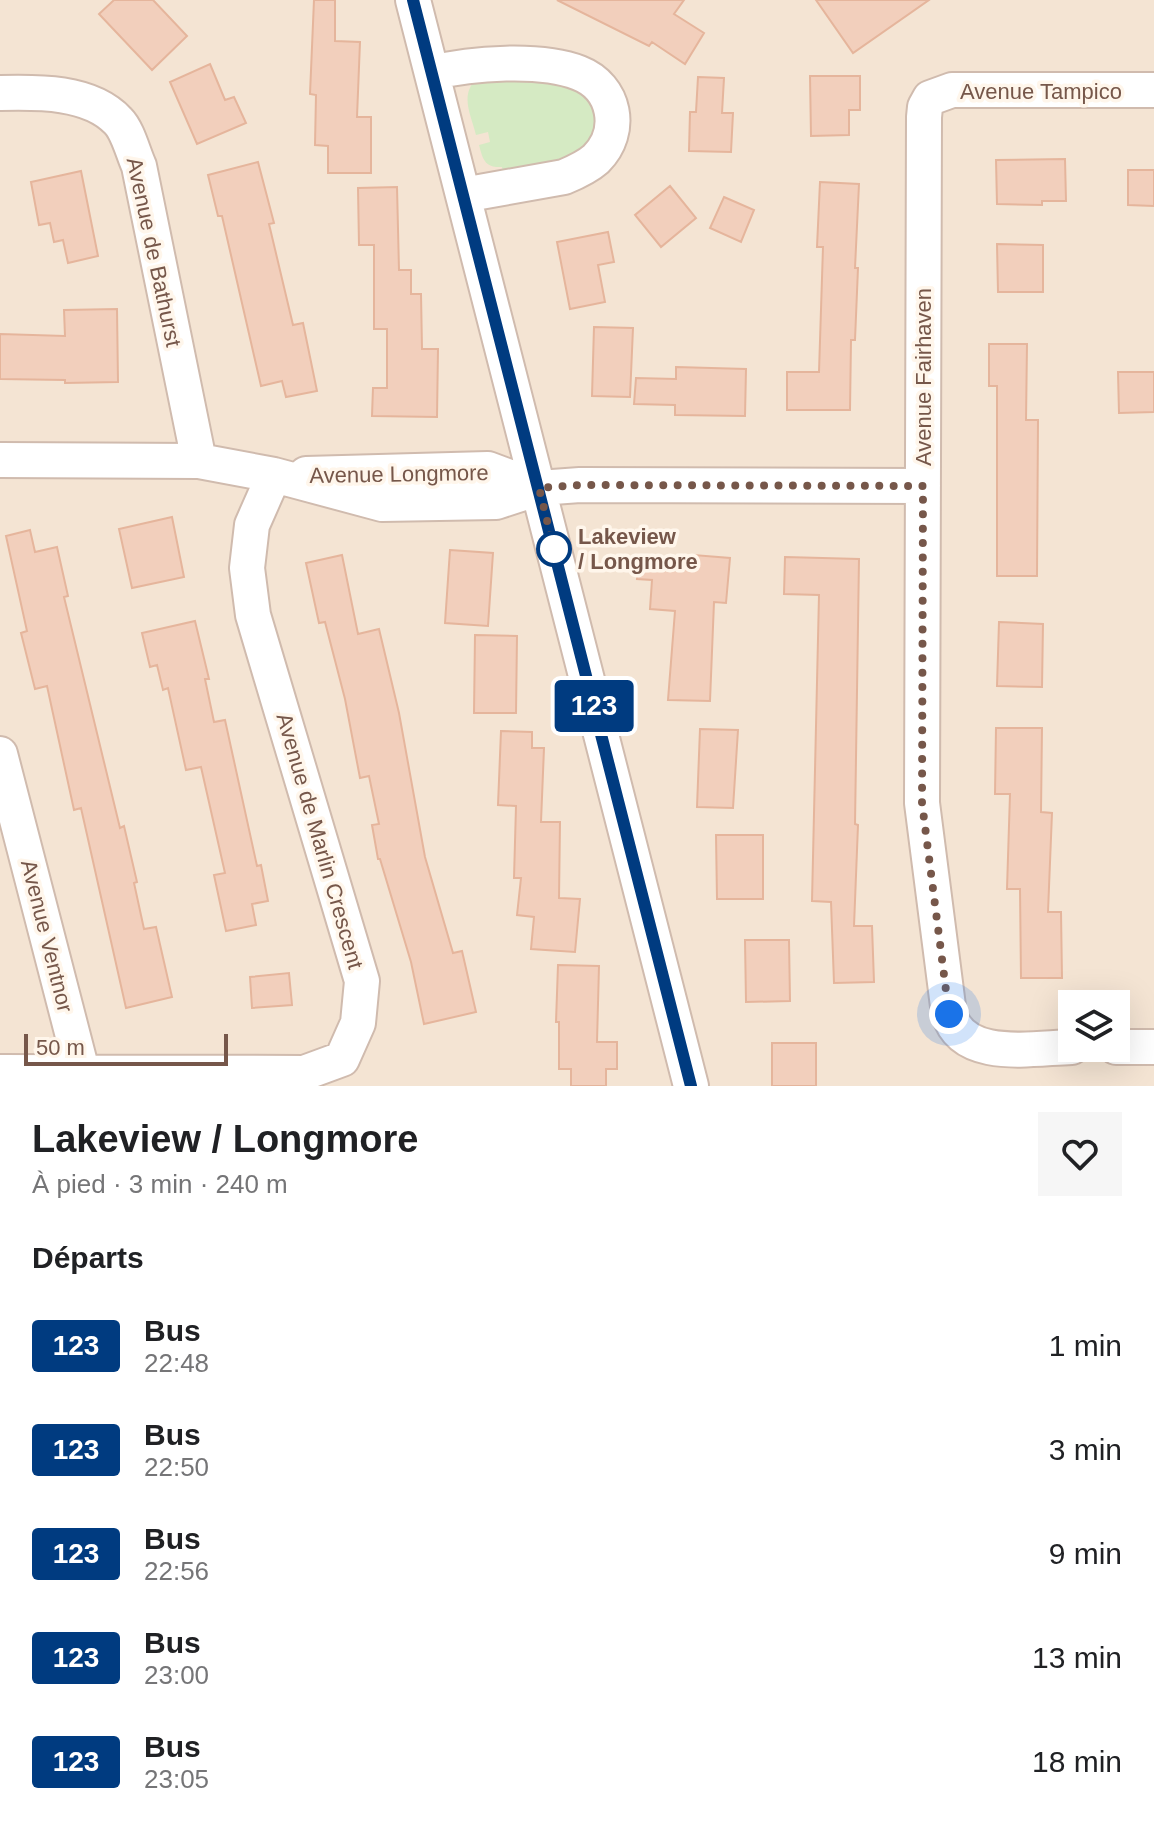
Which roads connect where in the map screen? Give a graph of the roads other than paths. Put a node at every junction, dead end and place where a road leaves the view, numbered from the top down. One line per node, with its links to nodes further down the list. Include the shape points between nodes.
1 (413, 0): 2 (street)
2 (432, 73): 6 (street); 6 (street, via 472,65 561,68 599,86 613,111 603,151 580,170)
3 (1154, 90): 5 (street, Avenue Tampico, via 952,90)
4 (0, 93): 8 (street, Avenue de Bathurst, via 42,92 90,103 119,121 139,166)
5 (930, 98): 10 (street, Avenue Fairhaven, via 924,117)
6 (463, 195): 11 (street)
7 (0, 460): 8 (street, Avenue Longmore)
8 (199, 461): 9 (street, Avenue Longmore)
9 (274, 475): 11 (street, Avenue Longmore, via 382,504 496,502); 16 (street, Avenue de Marlin Crescent, via 252,525 247,568 253,615 362,981 358,1023 342,1059 304,1073)
10 (923, 486): 11 (street, Avenue Longmore); 13 (street, Avenue Fairhaven, via 922,803 949,1014 960,1036 980,1046)
11 (539, 488): 18 (street)
12 (1, 758): 16 (street, Avenue Ventnor)
13 (1058, 1047)
14 (1130, 1047): 15 (street)
15 (1154, 1047)
16 (82, 1071): 17 (street, Avenue de Marlin Crescent)
17 (0, 1072)
18 (691, 1086)

